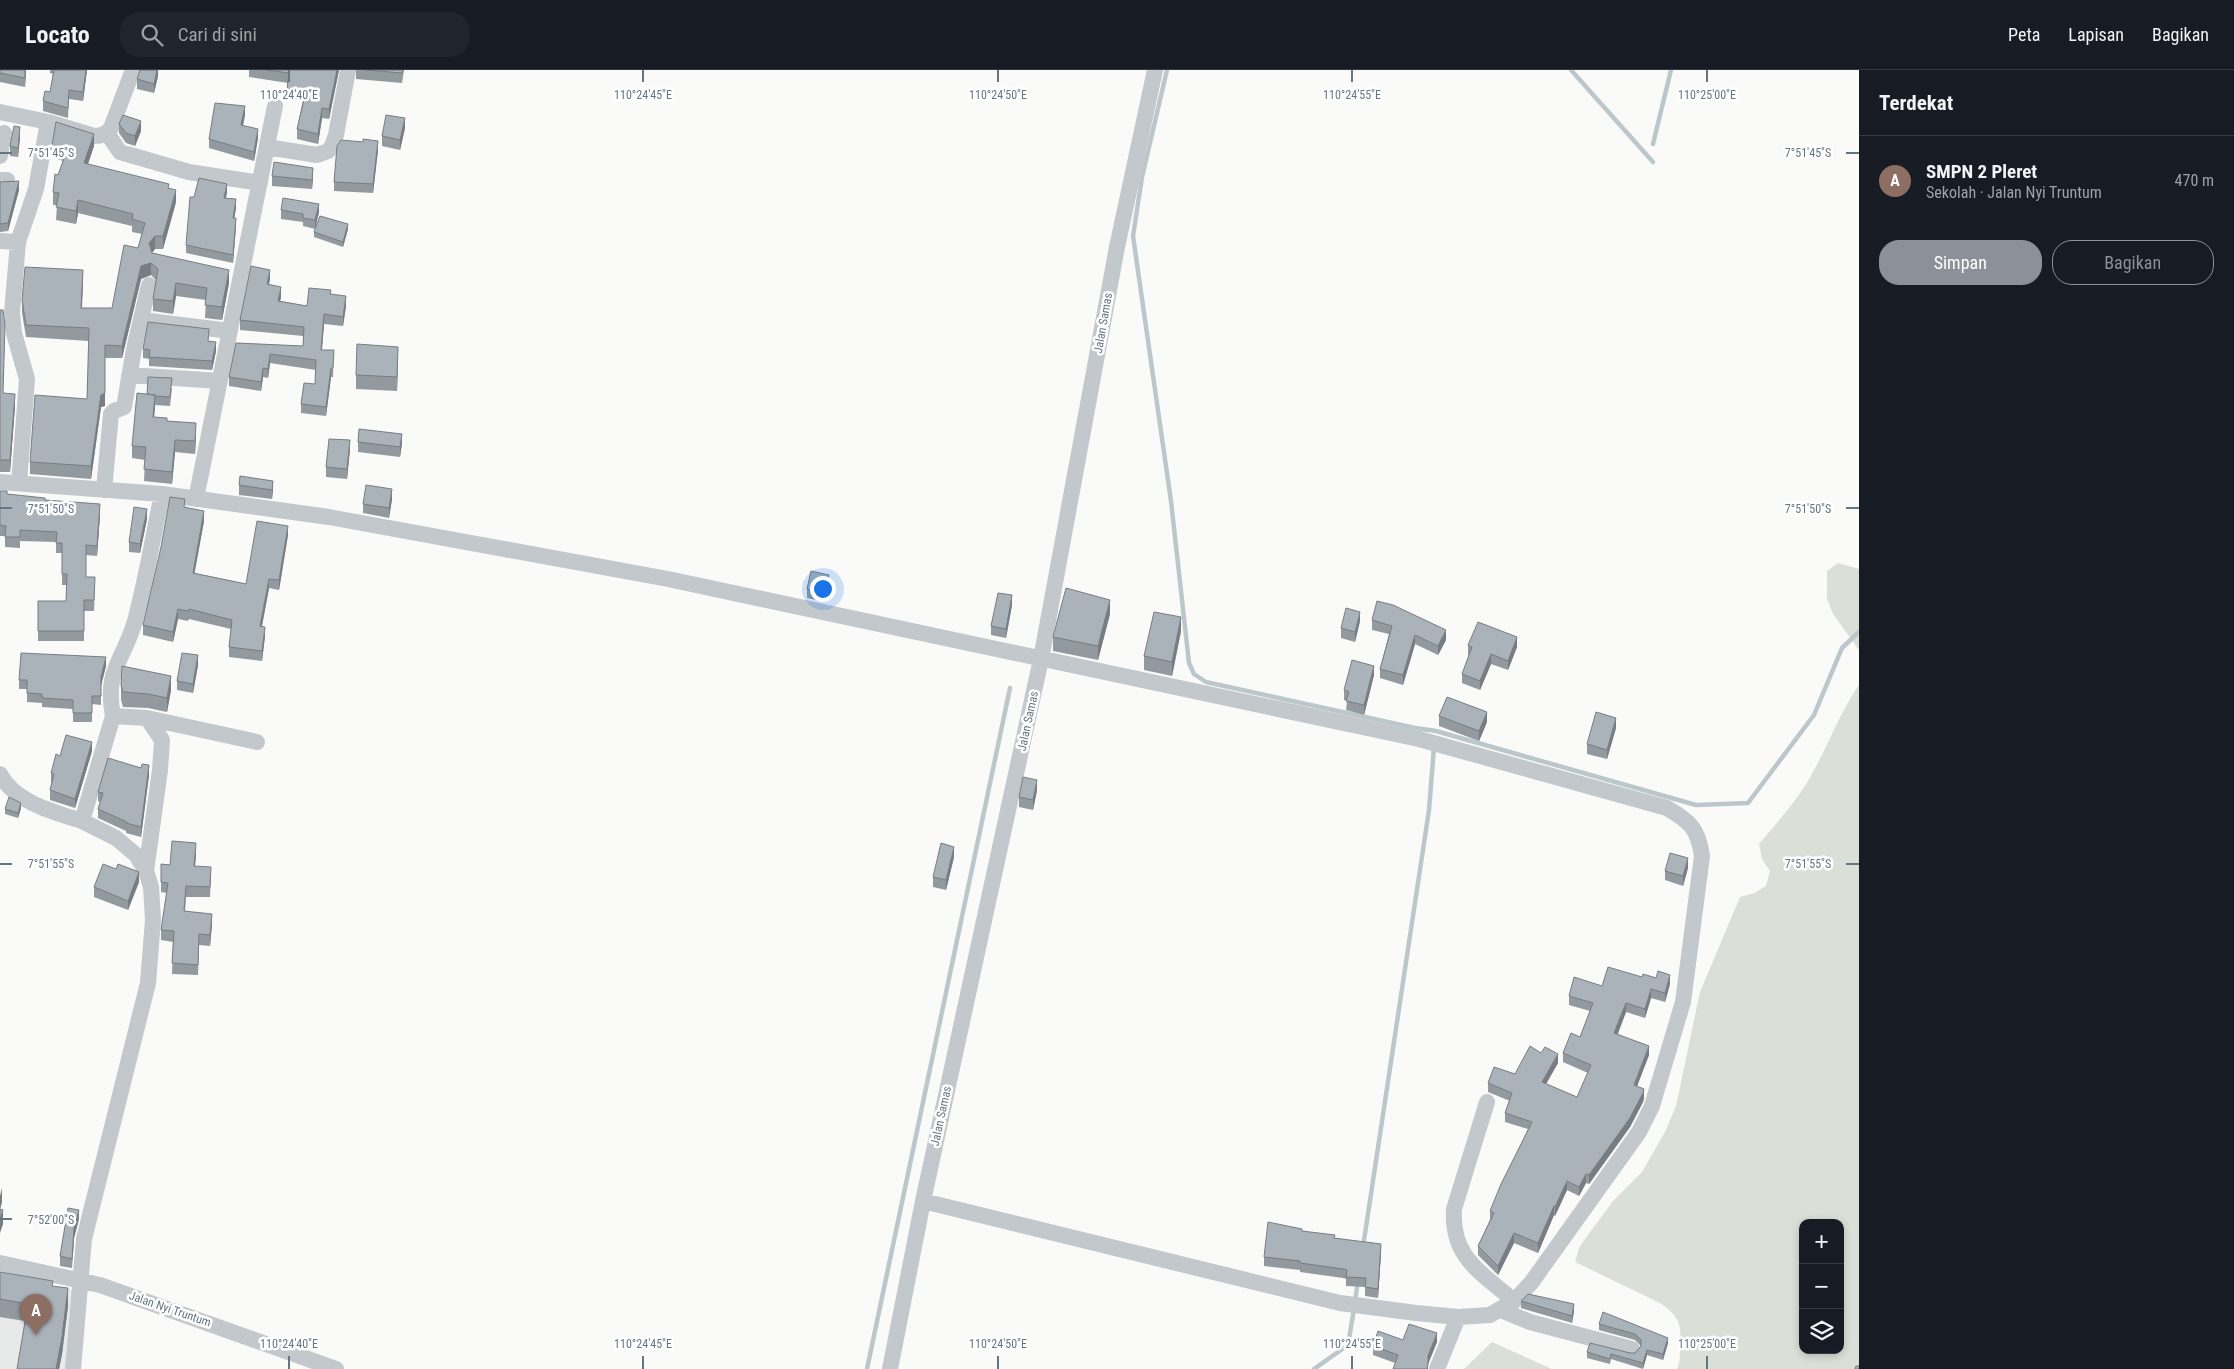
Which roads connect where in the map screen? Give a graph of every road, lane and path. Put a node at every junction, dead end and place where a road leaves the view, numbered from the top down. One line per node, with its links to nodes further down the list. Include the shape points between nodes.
1 (133, 70): 8 (street)
2 (348, 70): 9 (street, via 336,135 328,151 317,155)
3 (1155, 70): 26 (street, Jalan Samas, via 1116,247)
4 (275, 106): 9 (street)
5 (0, 112): 6 (street)
6 (48, 122): 8 (street, via 94,136); 13 (street, via 36,189)
7 (4, 133): 10 (street)
8 (107, 133): 11 (street, via 120,152 189,172)
9 (267, 147): 11 (street)
10 (0, 156)
11 (260, 184): 15 (street)
12 (0, 241): 13 (street)
13 (18, 242): 22 (street, via 12,313 26,378)
14 (223, 271): 15 (street)
15 (241, 275): 18 (street)
16 (149, 285): 17 (street)
17 (141, 320): 18 (street); 19 (street)
18 (230, 331): 20 (street)
19 (129, 375): 20 (street); 23 (street, via 124,407 111,414)
20 (220, 381): 25 (street)
21 (0, 482): 22 (street)
22 (19, 483): 23 (street)
23 (104, 490): 24 (street)
24 (162, 494): 25 (street); 27 (street, via 134,623 112,676 110,700)
25 (196, 499): 26 (street, via 380,526 668,579)
26 (1041, 659): 34 (street, Jalan Samas); 37 (street, via 1420,739 1667,808 1686,819 1699,838 1702,856 1683,1002 1647,1119 1531,1283)
27 (113, 716): 28 (street); 31 (street)
28 (147, 718): 29 (street); 32 (street, via 162,740)
29 (257, 742)
30 (0, 774): 31 (street, via 6,786 27,800)
31 (82, 821): 32 (street, via 126,845)
32 (146, 871): 36 (street, via 153,900 148,983 84,1239)
33 (1487, 1102): 37 (street, via 1454,1208 1453,1224 1456,1239 1467,1259)
34 (923, 1201): 38 (street, via 1340,1303); 42 (street, Jalan Samas)
35 (0, 1263): 36 (street, Jalan Nyi Truntum)
36 (81, 1280): 40 (street); 41 (street, Jalan Nyi Truntum)
37 (1507, 1306): 38 (street, via 1490,1315); 39 (street, via 1530,1322)
38 (1458, 1317): 43 (street)
39 (1632, 1349)
40 (73, 1369)
41 (336, 1369)
42 (890, 1369)
43 (1438, 1369)

